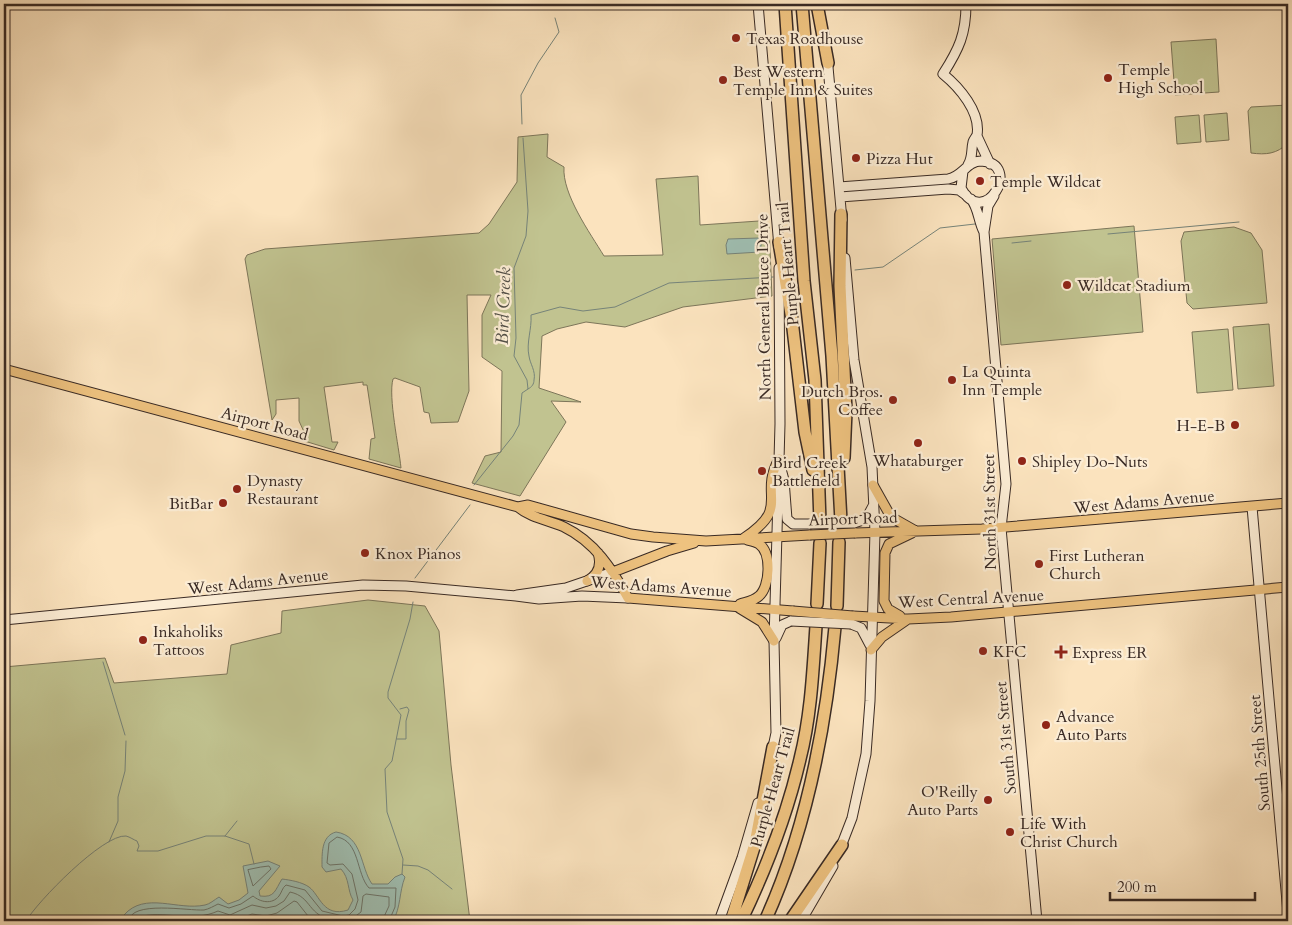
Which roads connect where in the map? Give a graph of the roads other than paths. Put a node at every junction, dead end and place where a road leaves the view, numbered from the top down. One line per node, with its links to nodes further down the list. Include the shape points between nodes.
1 (758, 4): 17 (main road, North General Bruce Drive)
2 (785, 4): 21 (highway, Purple Heart Trail, via 800,227 815,380)
3 (802, 4): 15 (highway, via 832,356 841,518 846,411 840,286)
4 (817, 4): 7 (highway)
5 (823, 4): 7 (main road)
6 (966, 4): 8 (main road, via 966,30 943,74 966,97 976,121)
7 (828, 63): 11 (main road)
8 (977, 136): 9 (main road); 10 (main road)
9 (990, 164): 10 (main road, via 980,161); 12 (main road, via 1000,177)
10 (966, 168): 11 (main road, via 948,179); 14 (main road, via 960,181)
11 (839, 187): 13 (main road)
12 (994, 196): 14 (main road, via 981,201); 16 (main road, North 31st Street, via 988,206)
13 (840, 197): 14 (main road, via 948,189); 15 (main road)
14 (968, 197): 16 (main road, North 31st Street, via 976,204)
15 (841, 214): 20 (main road, via 854,360)
16 (984, 232): 27 (main road, North 31st Street, via 1006,484)
17 (779, 242): 19 (main road, North General Bruce Drive); 21 (highway, via 805,432)
18 (4, 369): 24 (main road, Airport Road)
19 (779, 459): 26 (main road, via 787,519 793,524); 30 (main road, North General Bruce Drive); 31 (main road, via 772,472 772,512 764,524)
20 (873, 485): 23 (main road); 28 (main road, via 891,517)
21 (820, 503): 26 (highway, Purple Heart Trail)
22 (1288, 503): 25 (main road, West Adams Avenue)
23 (873, 504): 26 (main road, bridge, via 866,519); 29 (main road)
24 (518, 506): 32 (main road, Airport Road, via 528,505 639,535); 35 (main road, Airport Road, via 532,516 565,528)
25 (1252, 506): 27 (main road, West Adams Avenue); 39 (main road, South 25th Street)
26 (815, 523)
27 (1001, 528): 28 (main road, Airport Road); 46 (main road, North 31st Street)
28 (917, 531): 29 (main road, Airport Road); 48 (main road, via 889,544 885,552 884,601 892,613)
29 (875, 532): 30 (main road, Airport Road, bridge); 47 (main road)
30 (776, 537): 31 (main road, Airport Road); 45 (main road, North General Bruce Drive)
31 (744, 539): 32 (main road, Airport Road); 43 (main road, via 760,545 767,563 767,576 759,596)
32 (706, 541): 36 (main road, Airport Road, via 667,551)
33 (839, 542): 44 (highway)
34 (820, 543): 42 (highway)
35 (596, 551): 36 (main road, Airport Road); 37 (main road, via 599,567 594,577)
36 (614, 572): 37 (main road, West Adams Avenue); 41 (main road, Airport Road)
37 (587, 581): 40 (main road, West Adams Avenue, via 566,588)
38 (1288, 587): 39 (main road, West Central Avenue)
39 (1259, 590): 46 (main road, West Central Avenue); 57 (main road, South 25th Street)
40 (516, 596): 41 (main road, West Adams Avenue, via 539,599 582,596); 49 (main road, West Adams Avenue, via 363,585)
41 (628, 598): 43 (main road, West Adams Avenue)
42 (817, 604)
43 (735, 605): 45 (main road, West Adams Avenue); 53 (main road, via 762,622)
44 (837, 606)
45 (775, 610): 50 (main road, West Central Avenue, bridge); 53 (main road, North General Bruce Drive)
46 (1008, 612): 48 (main road, West Central Avenue); 64 (main road, South 31st Street)
47 (872, 616): 48 (main road, West Central Avenue); 50 (main road, West Central Avenue); 54 (main road)
48 (908, 619): 54 (main road, via 882,637)
49 (4, 620)
50 (852, 620): 53 (main road, bridge, via 791,621 782,625); 54 (main road, via 867,636)
51 (816, 626): 60 (highway, Purple Heart Trail, via 813,676 800,759 779,833)
52 (835, 627): 61 (highway, Purple Heart Trail, via 815,766 797,834)
53 (774, 641): 55 (main road, North General Bruce Drive, via 776,733)
54 (871, 650): 56 (main road, via 866,754 852,818)
55 (773, 748): 58 (main road, North General Bruce Drive, via 742,858); 59 (highway, via 754,844)
56 (842, 845): 62 (highway); 63 (main road, via 832,869)
57 (1288, 913)
58 (719, 921)
59 (732, 921)
60 (741, 921)
61 (765, 921)
62 (790, 921)
63 (801, 921)
64 (1037, 921)

